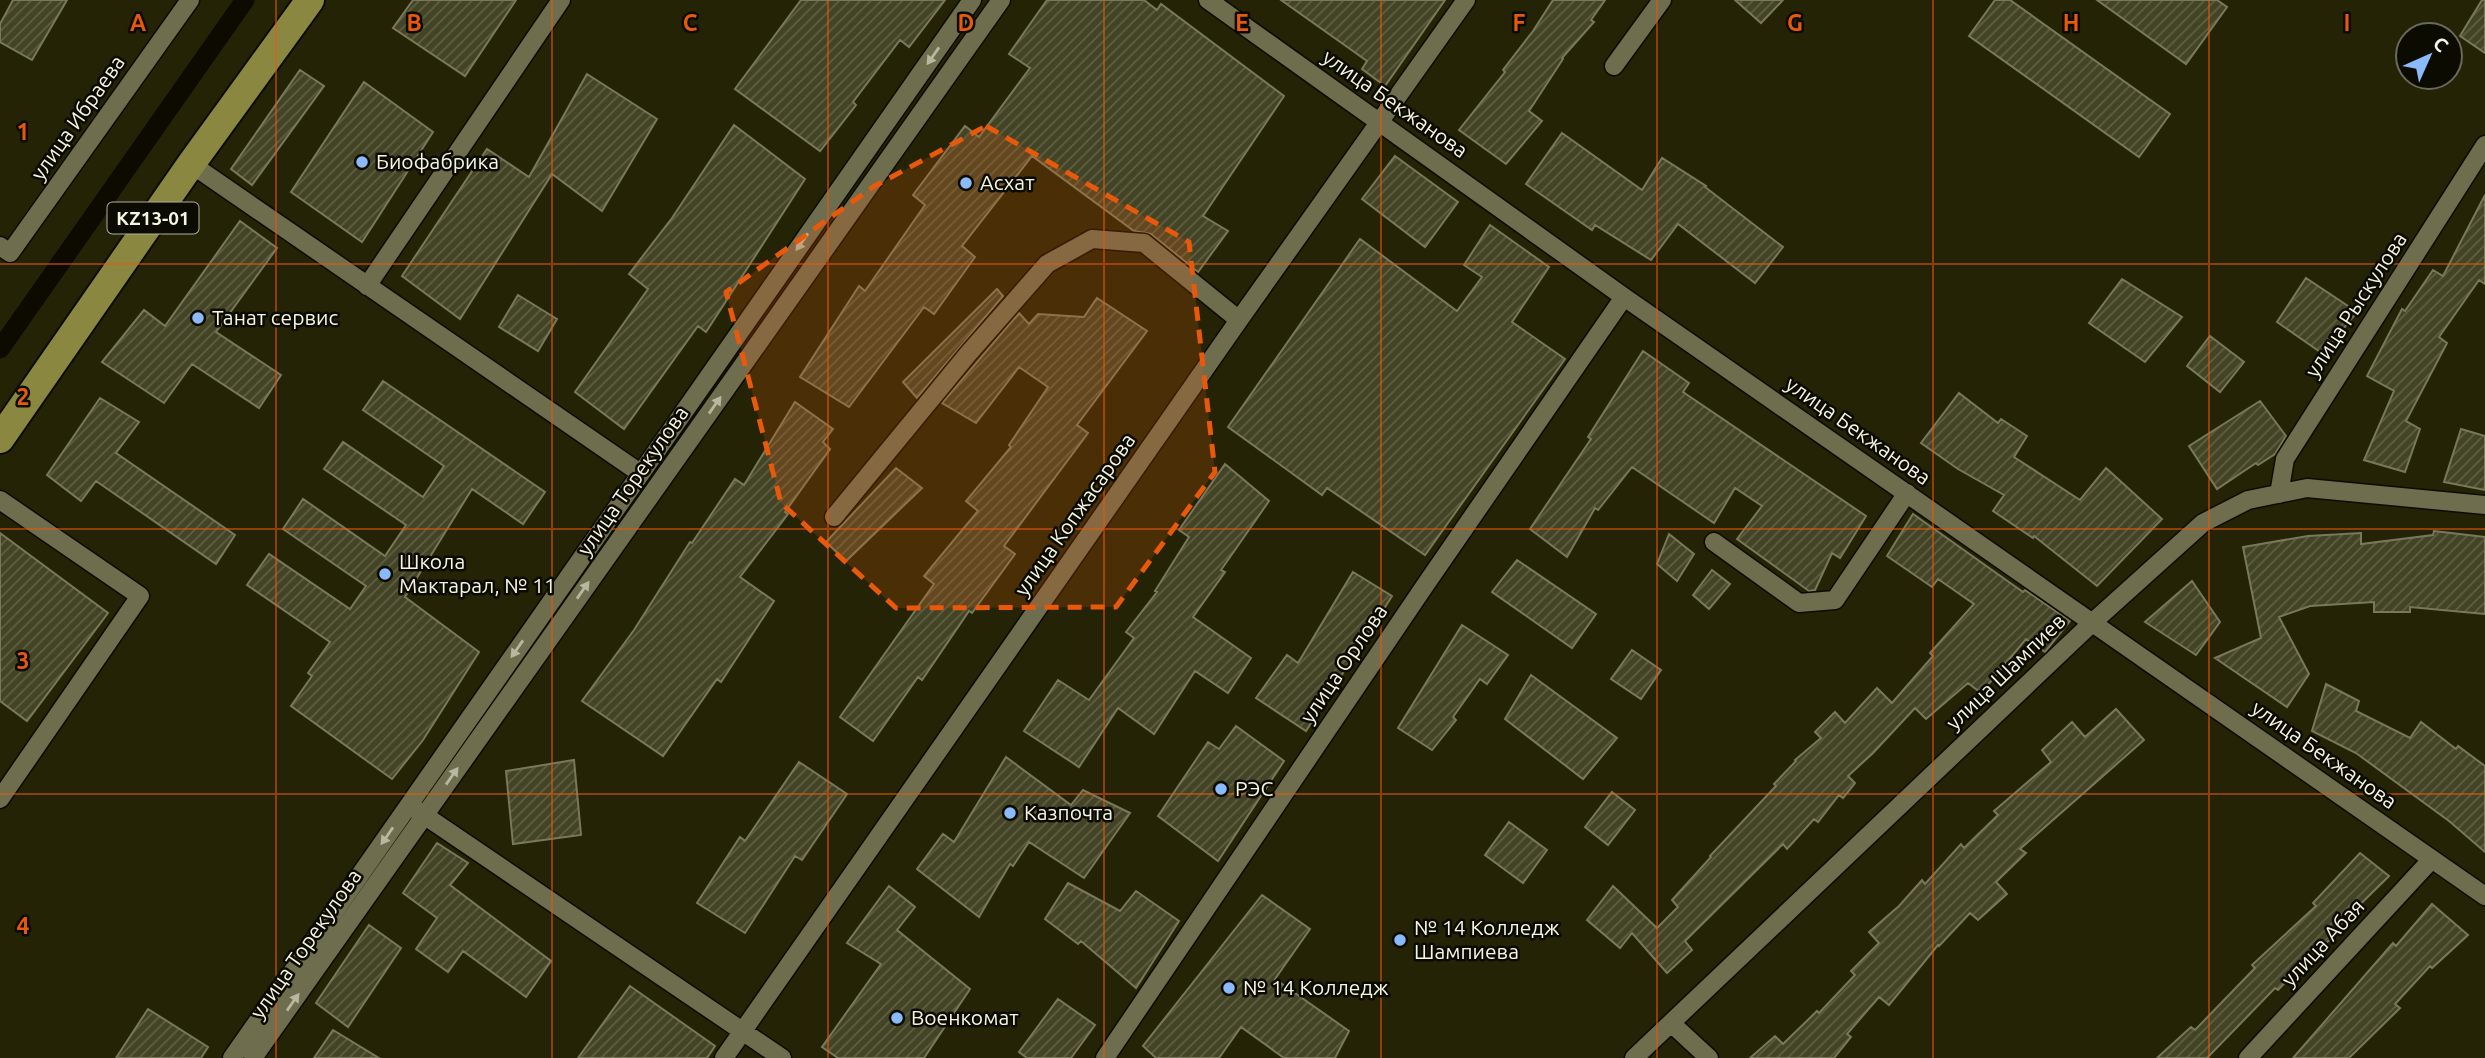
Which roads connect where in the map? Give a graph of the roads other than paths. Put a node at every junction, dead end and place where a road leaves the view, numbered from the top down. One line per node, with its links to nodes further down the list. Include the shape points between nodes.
1 (190, 0): 13 (street, улица Ибраева, via 10,253)
2 (310, 0): 12 (main road, KZ13-01)
3 (561, 0): 14 (street)
4 (972, 0): 18 (street, улица Торекулова, one-way to 18)
5 (1002, 0): 28 (street, улица Торекулова, one-way to 5)
6 (1208, 0): 10 (street, улица Бекжанова)
7 (1466, 0): 10 (street, улица Копжасарова)
8 (1662, 0): 9 (street)
9 (1614, 65)
10 (1381, 122): 15 (street, улица Бекжанова); 16 (street, улица Копжасарова)
11 (2485, 145): 20 (street, улица Рыскулова, via 2285,459)
12 (191, 164): 14 (street); 17 (main road, KZ13-01)
13 (0, 246)
14 (367, 286): 18 (street)
15 (1624, 297): 19 (street, улица Бекжанова); 37 (street, улица Орлова)
16 (1239, 320): 23 (street, via 1144,243 1092,239 1046,264); 32 (street, улица Копжасарова)
17 (0, 439)
18 (640, 473): 27 (street, улица Торекулова, one-way to 27)
19 (1907, 493): 24 (street, via 1835,600 1799,603); 25 (street, улица Бекжанова)
20 (2279, 494): 22 (street, улица Шампиев, via 2307,488); 25 (street, улица Шампиев, via 2248,500 2203,523)
21 (0, 500): 26 (street, via 140,596)
22 (2485, 505)
23 (834, 517)
24 (1714, 542)
25 (2093, 622): 29 (street, улица Бекжанова); 31 (street, улица Шампиев)
26 (0, 799)
27 (409, 804): 28 (street); 33 (street, улица Торекулова, one-way to 33)
28 (424, 816): 32 (street); 34 (street, улица Торекулова, one-way to 28)
29 (2432, 859): 30 (street, улица Бекжанова); 40 (street, улица Абая)
30 (2485, 896)
31 (1671, 1023): 38 (street, улица Шампиев); 39 (street)
32 (743, 1030): 35 (street, улица Копжасарова); 36 (street)
33 (232, 1058)
34 (253, 1058)
35 (724, 1058)
36 (782, 1058)
37 (1105, 1058)
38 (1634, 1058)
39 (1709, 1058)
40 (2248, 1058)

